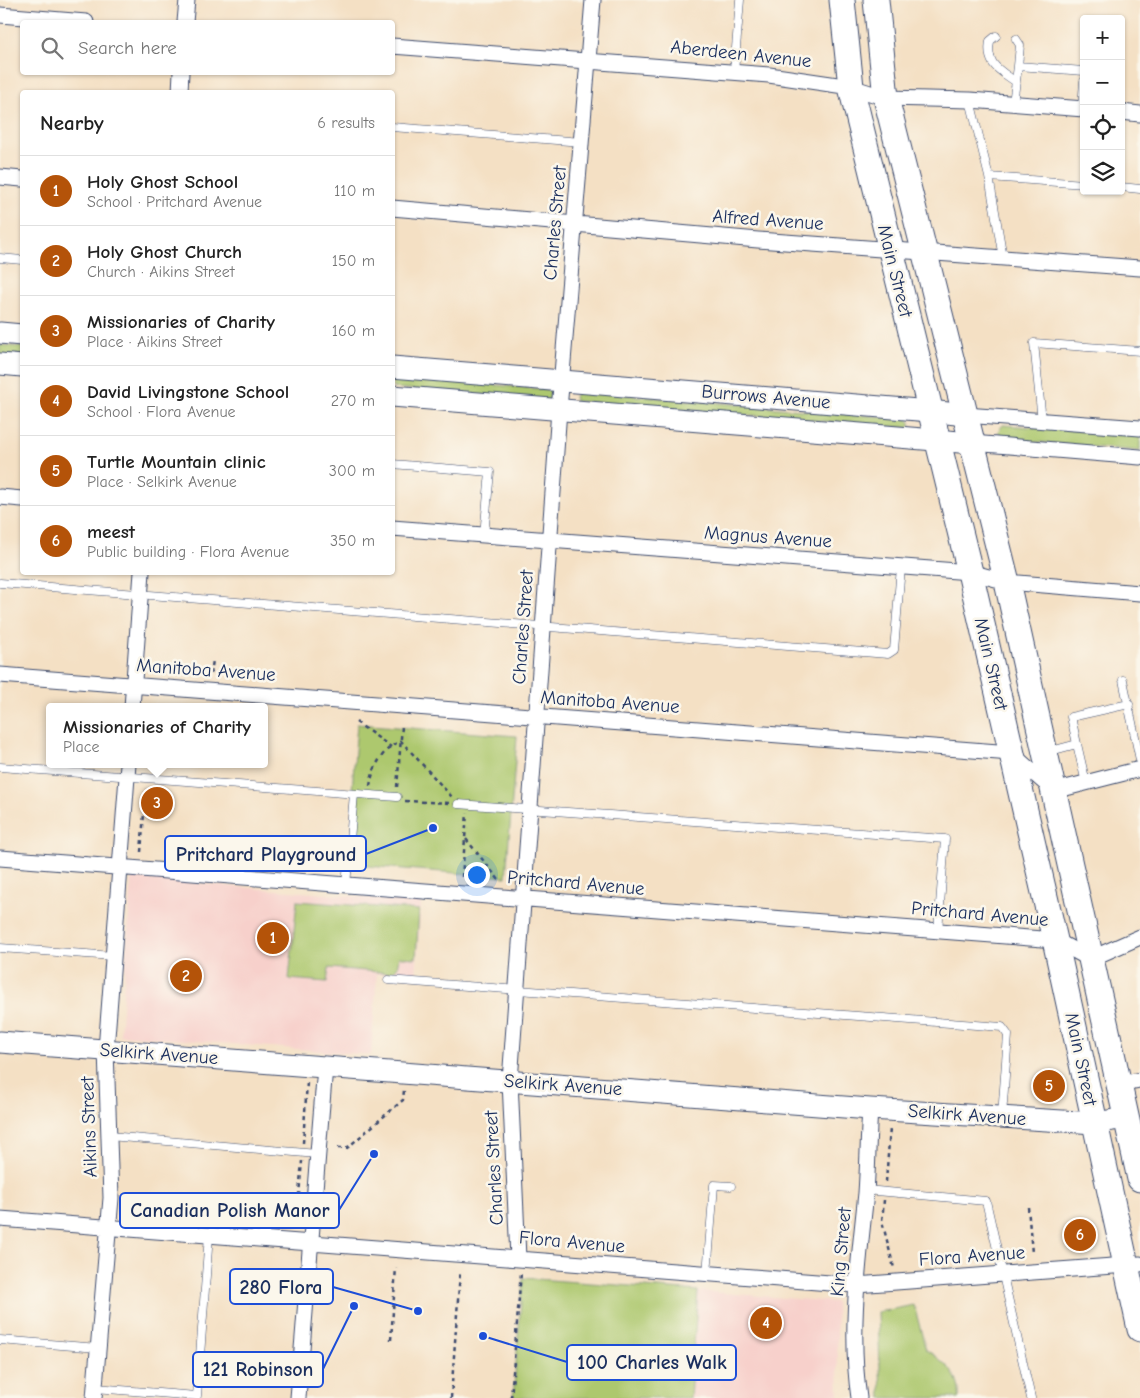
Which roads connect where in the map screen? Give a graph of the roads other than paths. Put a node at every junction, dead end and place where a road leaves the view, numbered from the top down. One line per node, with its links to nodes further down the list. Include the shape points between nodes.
1 (187, 0): 8 (street)
2 (593, 0): 12 (street, Charles Street)
3 (740, 0): 15 (lane)
4 (842, 0): 18 (main road, Main Street)
5 (876, 0): 20 (main road, Main Street)
6 (0, 15): 7 (street)
7 (61, 20)
8 (185, 20)
9 (996, 36): 17 (lane, via 990,41 988,54 994,66)
10 (1016, 39): 13 (lane, via 1020,45)
11 (395, 46): 12 (street, Aberdeen Avenue)
12 (588, 60): 15 (street, Aberdeen Avenue); 27 (street, Charles Street)
13 (1018, 66): 14 (lane); 17 (lane)
14 (1080, 71)
15 (734, 72): 18 (street, Aberdeen Avenue)
16 (181, 75): 19 (street)
17 (1016, 82): 22 (lane)
18 (850, 87): 20 (street, Aberdeen Avenue); 36 (main road, Main Street)
19 (180, 90)
20 (886, 98): 21 (street, Aberdeen Avenue); 37 (main road, Main Street)
21 (970, 100): 22 (street, Aberdeen Avenue); 29 (lane)
22 (1013, 103): 23 (street, Aberdeen Avenue)
23 (1080, 109)
24 (1125, 112): 25 (street)
25 (1140, 114)
26 (395, 126): 27 (lane)
27 (582, 142): 35 (street, Charles Street)
28 (0, 177): 30 (street)
29 (989, 177): 31 (lane); 39 (lane)
30 (20, 179)
31 (1080, 184)
32 (1125, 187): 33 (lane)
33 (1140, 188)
34 (395, 208): 35 (street, Alfred Avenue)
35 (575, 223): 36 (street, Alfred Avenue); 48 (street, Charles Street)
36 (889, 249): 37 (street, Alfred Avenue); 51 (main road, Main Street)
37 (924, 252): 39 (street, Alfred Avenue); 52 (main road, Main Street)
38 (0, 258): 40 (lane)
39 (1003, 258): 41 (street, Alfred Avenue)
40 (20, 260)
41 (1140, 268)
42 (0, 333): 43 (street)
43 (20, 335)
44 (1140, 351): 53 (lane, via 1034,343)
45 (0, 364): 46 (street)
46 (20, 366)
47 (395, 367): 48 (street, Burrows Avenue)
48 (562, 381): 50 (street, Charles Street); 51 (street, Burrows Avenue)
49 (395, 396): 50 (street, Burrows Avenue)
50 (559, 410): 55 (street, Burrows Avenue); 63 (street, Charles Street)
51 (930, 411): 52 (street, Burrows Avenue); 55 (main road, Main Street)
52 (965, 416): 53 (street, Burrows Avenue); 56 (main road, Main Street)
53 (1042, 421): 54 (street, Burrows Avenue)
54 (1140, 428)
55 (937, 440): 56 (street, Burrows Avenue); 65 (main road, Main Street)
56 (972, 443): 57 (street, Burrows Avenue); 67 (main road, Main Street)
57 (1140, 457)
58 (395, 464): 62 (lane, via 490,472)
59 (0, 497): 60 (street)
60 (20, 499)
61 (395, 528): 62 (street, Magnus Avenue)
62 (484, 535): 63 (street, Magnus Avenue)
63 (549, 540): 64 (street, Magnus Avenue); 71 (street, Charles Street)
64 (901, 567): 65 (street, Magnus Avenue); 71 (lane, via 894,650 888,654)
65 (970, 572): 67 (street, Magnus Avenue); 79 (main road, Main Street)
66 (142, 575): 70 (street)
67 (1007, 582): 69 (street, Magnus Avenue); 80 (main road, Main Street)
68 (0, 583): 70 (lane)
69 (1140, 593)
70 (140, 595): 71 (lane); 74 (street)
71 (543, 626): 77 (street, Charles Street)
72 (0, 675): 74 (street, Manitoba Avenue)
73 (1124, 680): 76 (lane)
74 (133, 685): 75 (street); 77 (street, Manitoba Avenue)
75 (132, 703)
76 (1128, 704): 78 (lane, via 1071,717); 81 (lane)
77 (538, 716): 79 (street, Manitoba Avenue); 90 (street, Charles Street)
78 (1077, 744): 80 (lane); 85 (lane)
79 (1011, 752): 86 (street); 97 (main road, Main Street)
80 (1045, 752): 86 (main road, Main Street)
81 (1140, 760)
82 (0, 767): 84 (lane)
83 (1140, 769): 85 (street)
84 (127, 771): 87 (lane, via 146,778); 92 (street, Aikins Street)
85 (1086, 783): 86 (street)
86 (1054, 791): 100 (main road, Main Street)
87 (354, 794): 88 (lane); 93 (lane)
88 (397, 797)
89 (458, 804): 90 (lane)
90 (531, 808): 94 (street, Charles Street); 95 (lane, via 945,839)
91 (0, 858): 92 (street, Pritchard Avenue)
92 (121, 867): 93 (street, Pritchard Avenue); 99 (street, Aikins Street)
93 (346, 885): 94 (street, Pritchard Avenue)
94 (523, 899): 95 (street, Pritchard Avenue); 102 (street, Charles Street)
95 (938, 931): 97 (street, Pritchard Avenue)
96 (1140, 937): 100 (street)
97 (1055, 940): 100 (street, Pritchard Avenue); 111 (main road, Main Street)
98 (0, 948): 99 (lane)
99 (114, 956): 104 (street, Aikins Street)
100 (1090, 959): 107 (main road, Main Street)
101 (388, 980): 102 (lane)
102 (516, 991): 106 (street, Charles Street); 109 (lane, via 1002,1028 1008,1035)
103 (0, 1042): 104 (street, Selkirk Avenue)
104 (106, 1050): 105 (street, Selkirk Avenue); 112 (street, Aikins Street)
105 (325, 1067): 106 (street, Selkirk Avenue); 113 (street)
106 (510, 1081): 108 (street, Selkirk Avenue); 121 (street, Charles Street)
107 (1129, 1082): 110 (main road, Main Street)
108 (870, 1109): 109 (street, Selkirk Avenue); 116 (street, King Street)
109 (1002, 1118): 111 (street, Selkirk Avenue)
110 (1126, 1118): 111 (street, Selkirk Avenue); 114 (main road, Main Street)
111 (1095, 1123): 122 (main road, Main Street)
112 (109, 1136): 113 (lane); 118 (street, Aikins Street)
113 (310, 1153): 120 (street)
114 (1140, 1179)
115 (731, 1186): 124 (lane, via 714,1185)
116 (866, 1190): 123 (lane, via 986,1201); 125 (street, King Street)
117 (0, 1219): 118 (street, Flora Avenue)
118 (109, 1228): 119 (street, Flora Avenue); 128 (street, Aikins Street)
119 (209, 1235): 120 (street, Flora Avenue); 129 (lane, via 197,1396)
120 (302, 1242): 121 (street, Flora Avenue); 130 (street)
121 (518, 1258): 124 (street, Flora Avenue)
122 (1133, 1264): 123 (street, Flora Avenue); 126 (main road, Main Street)
123 (1002, 1273): 125 (street, Flora Avenue); 132 (lane)
124 (707, 1274): 125 (street, Flora Avenue)
125 (856, 1285): 131 (street, King Street, via 855,1371)
126 (1140, 1329)
127 (0, 1340): 128 (lane)
128 (98, 1348): 129 (street, Aikins Street)
129 (94, 1393)
130 (298, 1398)
131 (859, 1398)
132 (1030, 1398)

